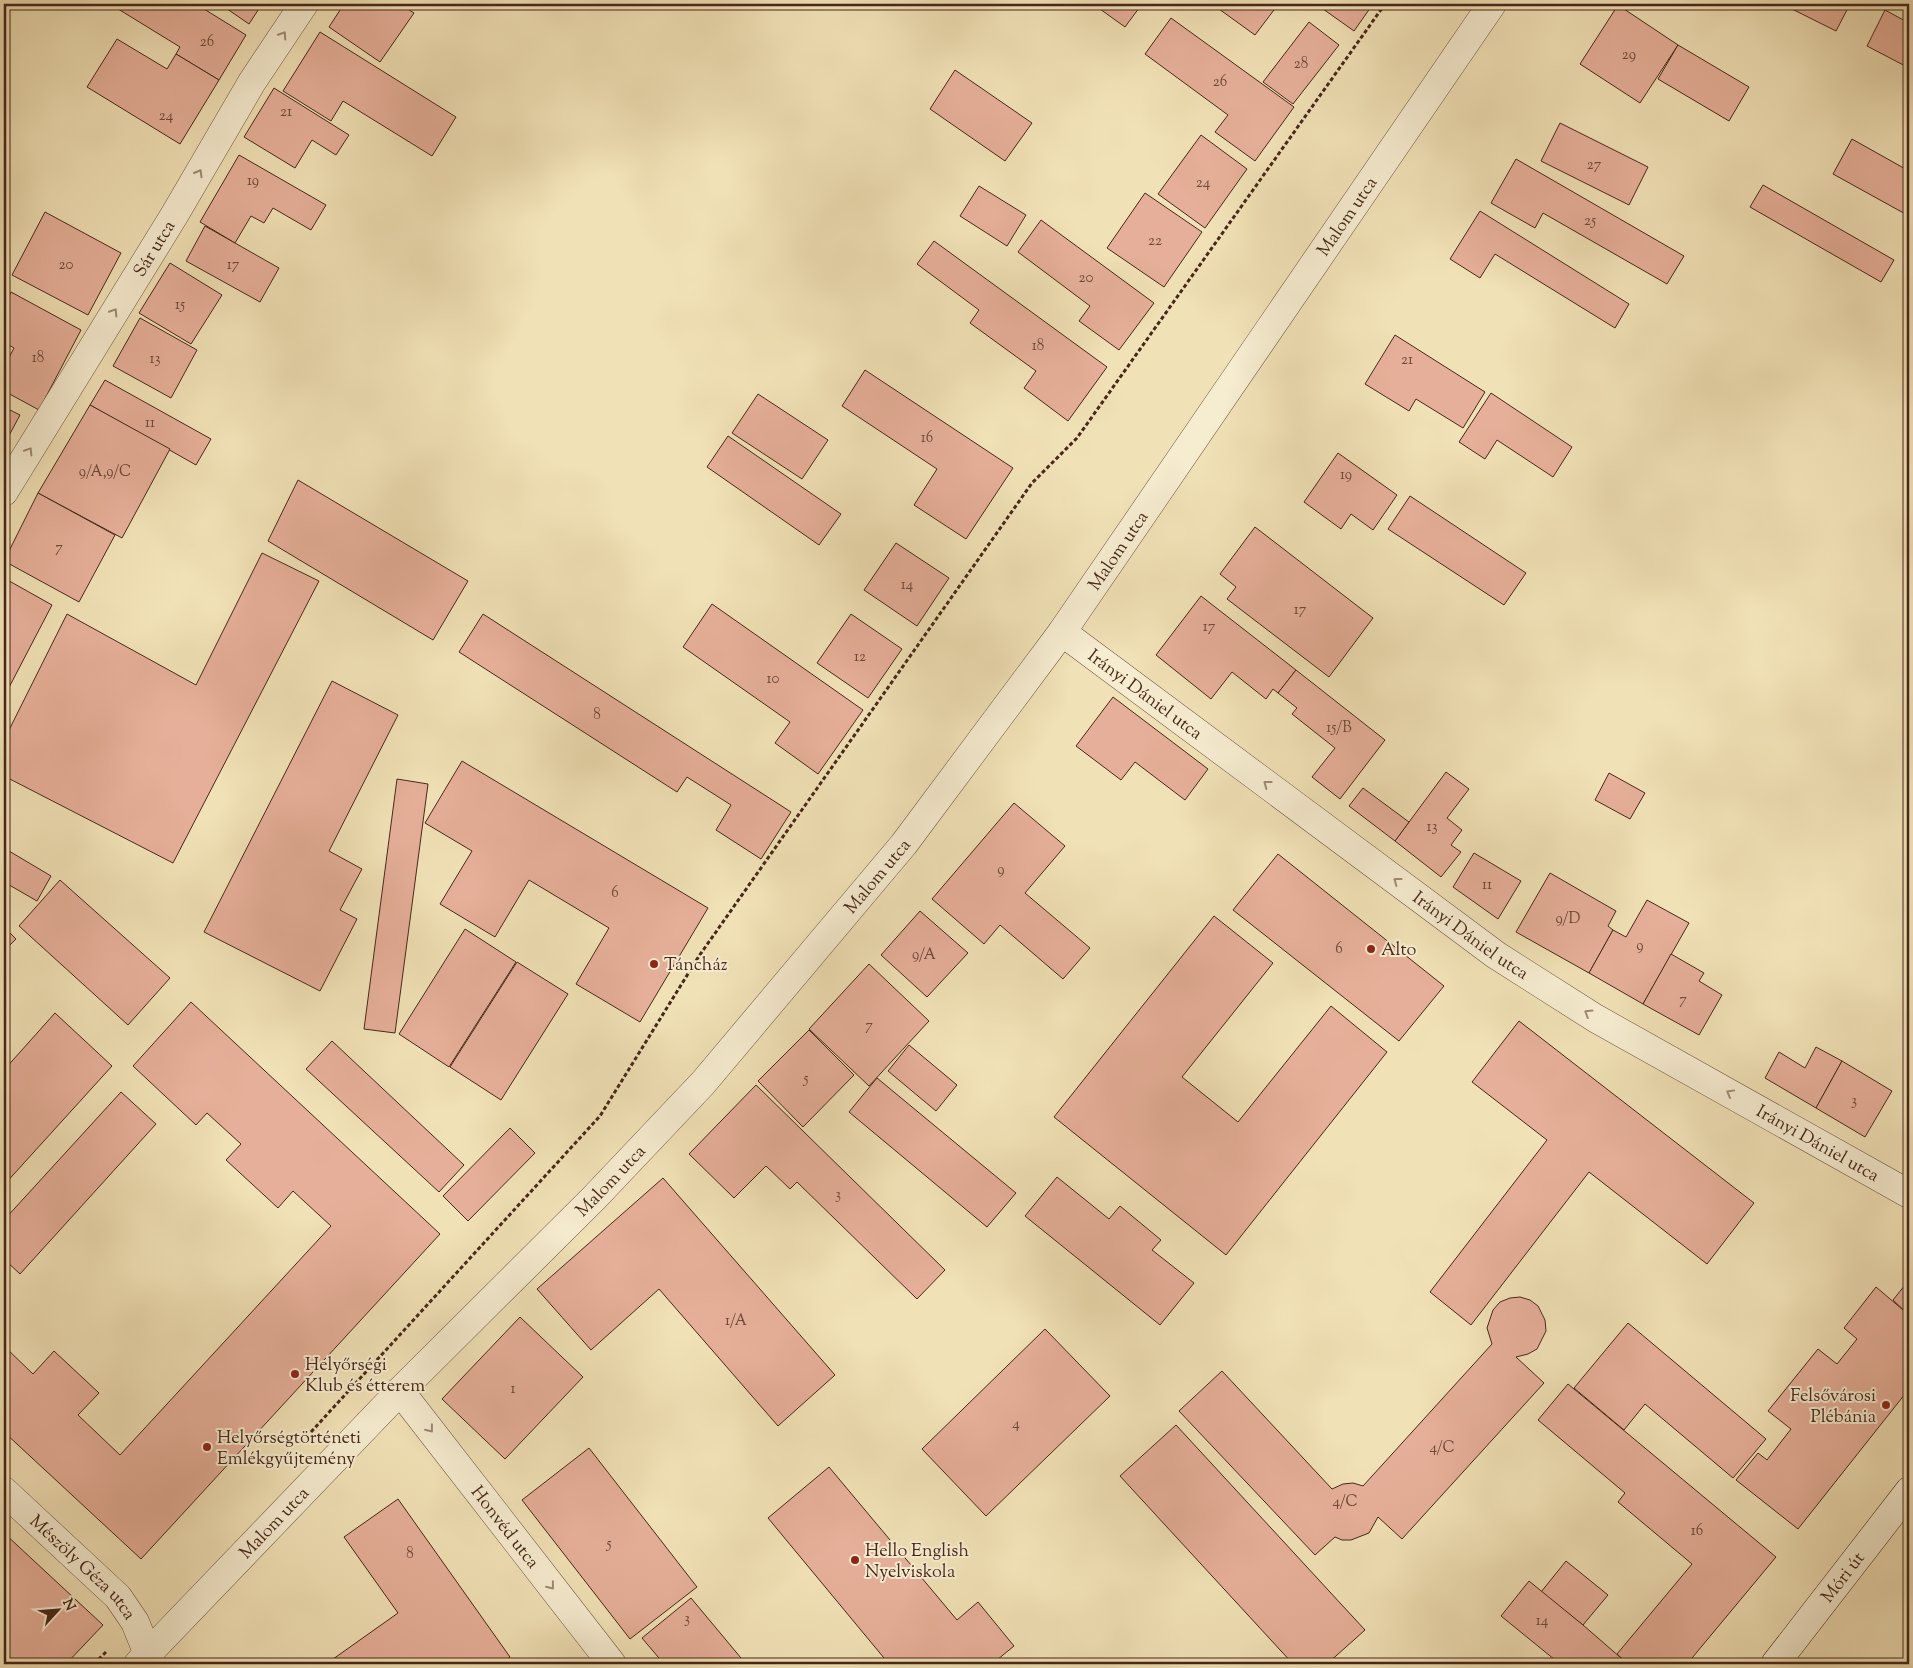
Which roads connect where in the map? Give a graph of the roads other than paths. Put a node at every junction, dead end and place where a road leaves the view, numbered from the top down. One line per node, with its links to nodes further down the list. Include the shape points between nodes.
1 (304, 4): 3 (street, Sár utca, one-way to 1, via 252,82)
2 (1492, 4): 4 (street, Malom utca)
3 (4, 492)
4 (1062, 632): 5 (street, Irányi Dániel utca, one-way to 4, via 1595,1018 1496,955); 6 (street, Malom utca, via 904,844 703,1082 594,1198)
5 (1909, 1194)
6 (400, 1391): 9 (street, Malom utca); 10 (street, Honvéd utca, one-way to 10)
7 (4, 1491): 9 (street, Mészöly Géza utca, via 118,1597 135,1622)
8 (1909, 1491): 11 (street, Móri út)
9 (146, 1661)
10 (612, 1664)
11 (1776, 1664)

